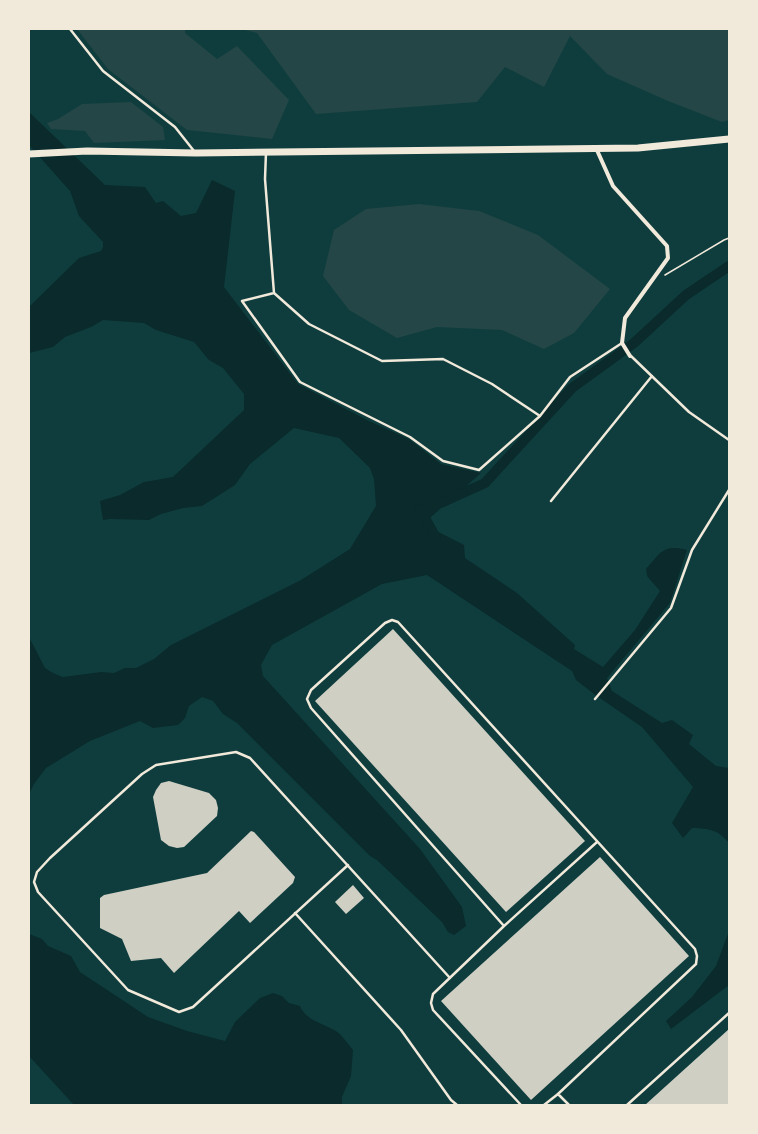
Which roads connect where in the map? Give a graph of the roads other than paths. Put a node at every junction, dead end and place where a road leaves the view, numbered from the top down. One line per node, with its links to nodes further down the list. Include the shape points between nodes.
1 (70, 29): 5 (lane, via 103,71 175,127)
2 (729, 139): 3 (main road, via 638,148)
3 (596, 148): 4 (main road); 8 (street, via 613,186 666,246 668,258 625,318)
4 (266, 152): 5 (main road); 7 (lane, via 265,179)
5 (196, 153): 6 (main road, via 87,151)
6 (29, 154)
7 (274, 293): 11 (lane, via 309,324 382,361 443,359 492,384); 11 (lane, via 242,302 300,382 410,437 443,461 479,470)
8 (622, 343): 9 (street); 11 (lane, via 570,377)
9 (630, 356): 10 (lane)
10 (652, 376): 12 (lane, via 690,412); 14 (lane)
11 (540, 416)
12 (729, 440)
13 (729, 490): 15 (lane, via 692,550 671,608)
14 (551, 501)
15 (595, 699)
16 (597, 842): 19 (lane); 19 (lane, via 398,622 392,620 386,623 323,679 311,690 307,699 311,708); 22 (lane, via 695,949 698,956 696,964)
17 (348, 865): 18 (lane); 18 (lane, via 250,758 236,752 156,765 142,774 50,858 37,872 34,882 38,892 128,990 179,1012 192,1007); 20 (lane)
18 (295, 912): 23 (lane, via 401,1030)
19 (504, 926): 20 (lane)
20 (450, 978): 24 (lane, via 433,994 433,1010)
21 (729, 1013): 27 (lane)
22 (558, 1094): 25 (lane); 26 (lane)
23 (457, 1105)
24 (521, 1105)
25 (544, 1105)
26 (568, 1105)
27 (627, 1105)

